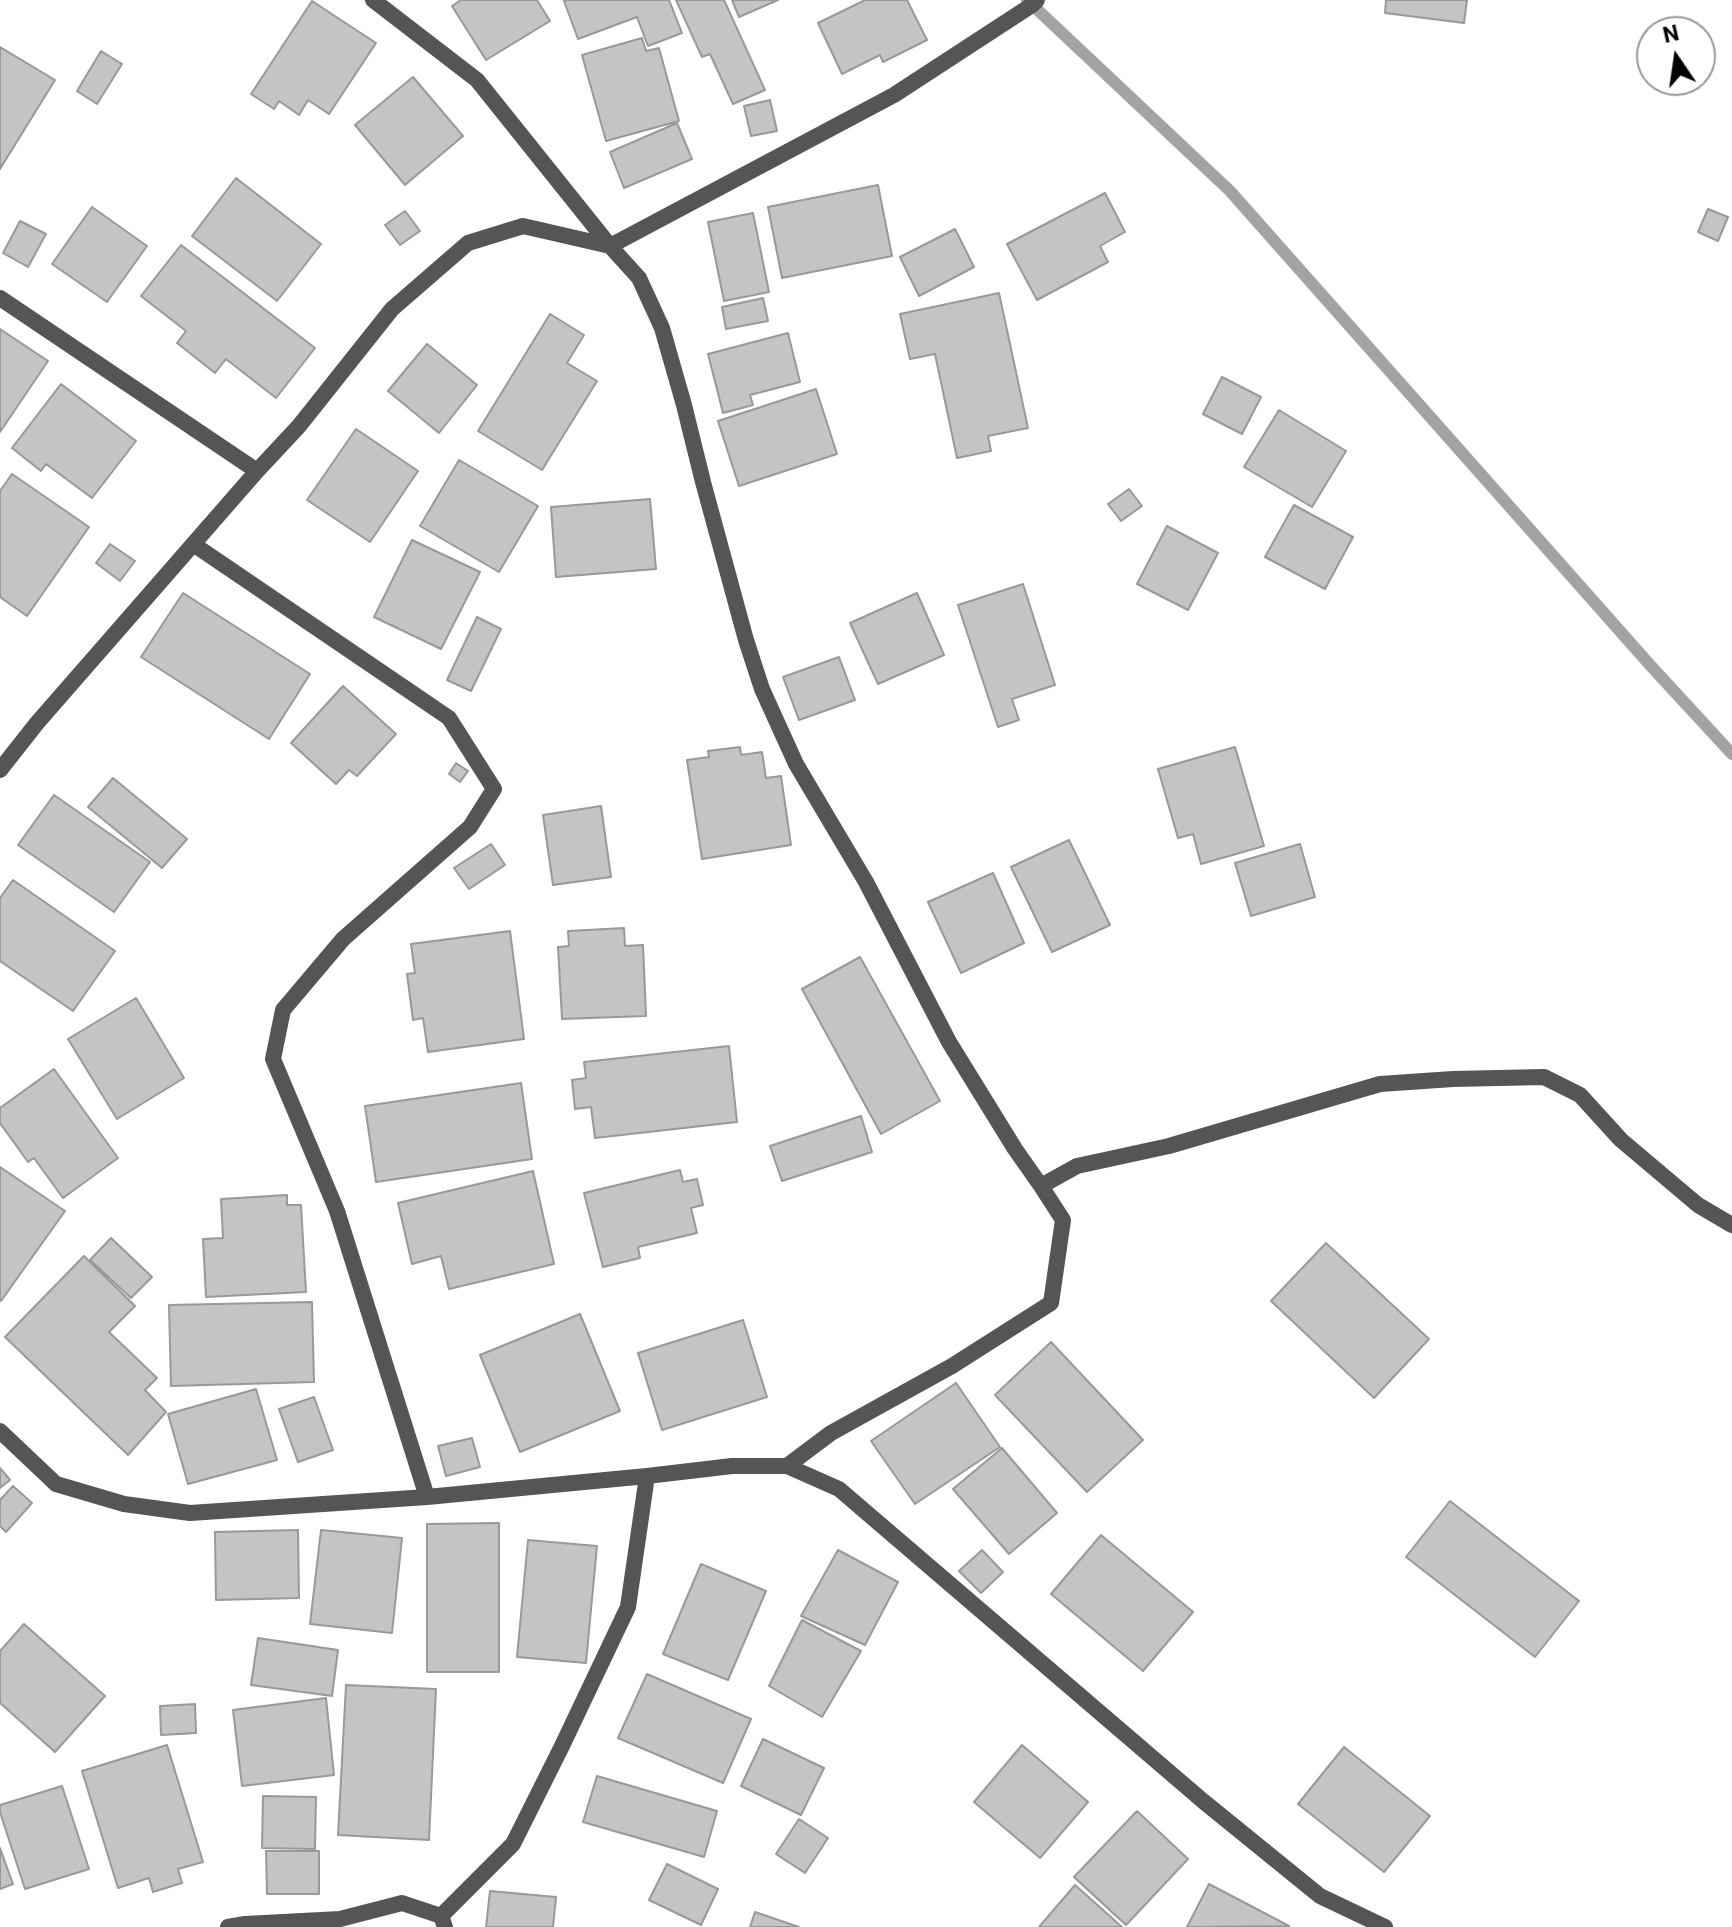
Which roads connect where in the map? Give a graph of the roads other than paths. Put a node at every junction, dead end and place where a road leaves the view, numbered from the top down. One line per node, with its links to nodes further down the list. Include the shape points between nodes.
1 (373, 0): 3 (street, via 477,80)
2 (1037, 0): 3 (street, via 894,95)
3 (610, 246): 5 (street, via 523,226 468,243 392,309); 8 (street, via 639,278 662,328 746,640 790,752 866,882 949,1042)
4 (0, 298): 5 (street)
5 (257, 471): 6 (street)
6 (193, 544): 7 (street); 13 (street, via 449,718 494,789 470,827 343,939 283,1010 273,1059 337,1211)
7 (0, 770)
8 (1041, 1186): 9 (street, via 1077,1166 1169,1146 1380,1084 1544,1077 1580,1095 1621,1140 1698,1205); 11 (street, via 1063,1220 1051,1303 831,1433)
9 (1732, 1225)
10 (0, 1431): 13 (street, via 56,1484 124,1504 190,1513)
11 (787, 1466): 12 (street); 16 (street, via 839,1489 1320,1896)
12 (647, 1476): 13 (street); 14 (street, via 628,1607 513,1844)
13 (427, 1497)
14 (443, 1922): 15 (street, via 402,1903 340,1919)
15 (228, 1927)
16 (1385, 1927)

